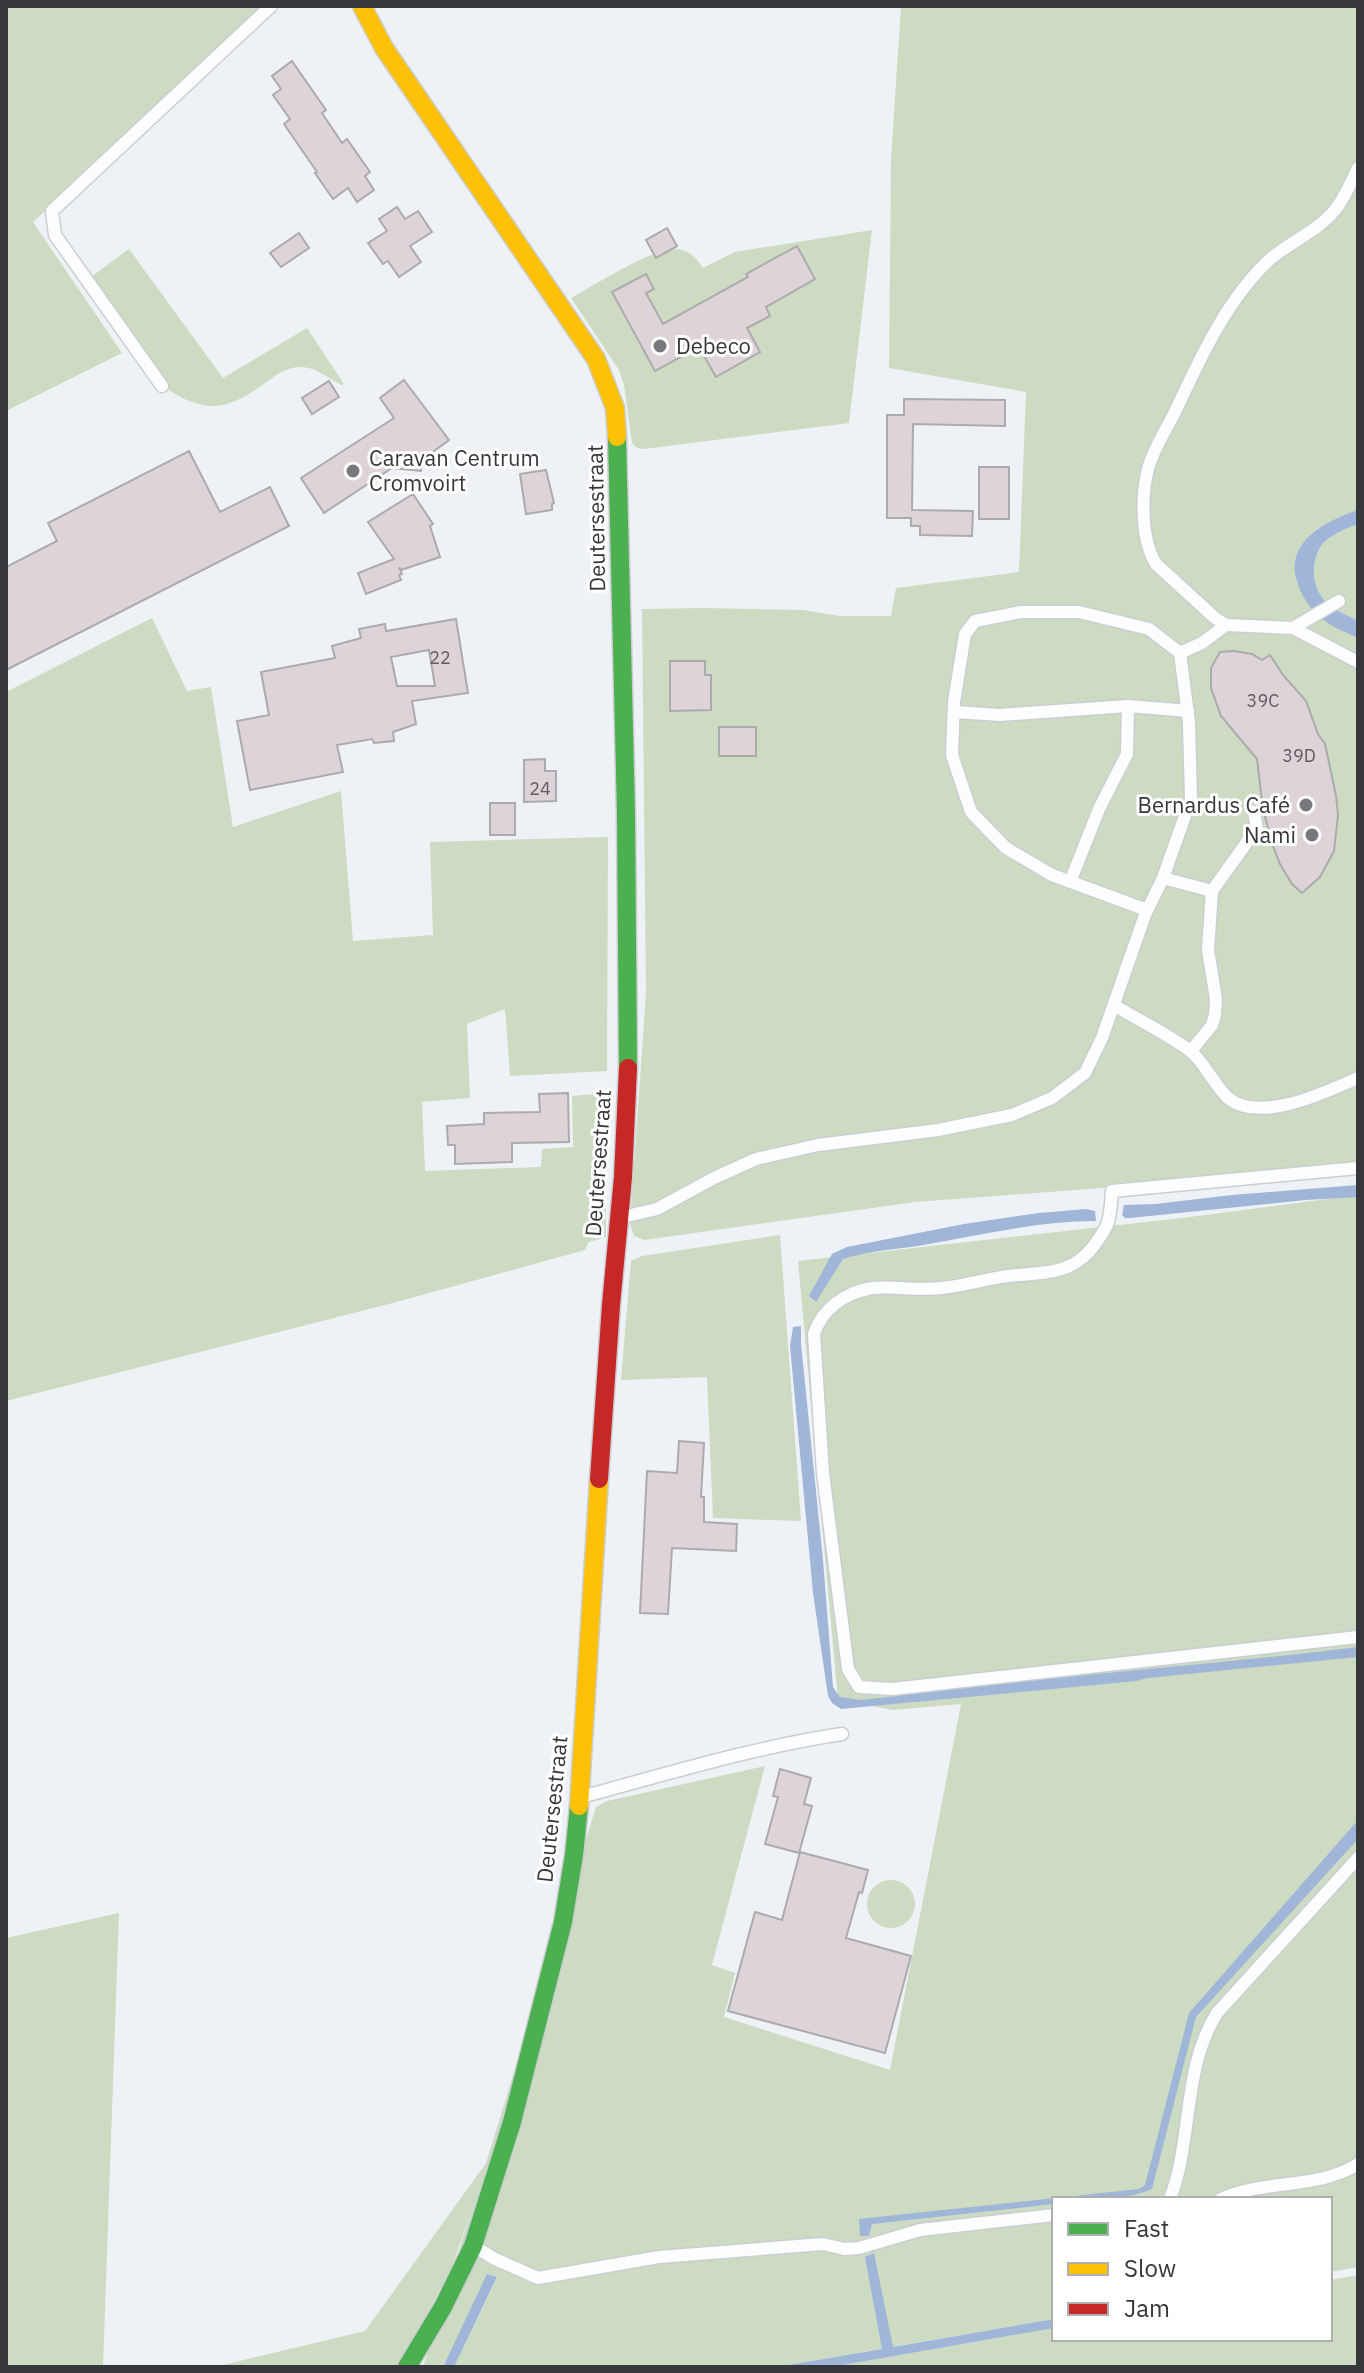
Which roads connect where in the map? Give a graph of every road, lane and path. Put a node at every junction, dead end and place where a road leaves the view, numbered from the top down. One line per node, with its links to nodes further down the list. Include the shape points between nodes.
1 (271, 6): 4 (lane, via 52,211 55,235)
2 (362, 6): 22 (street, Deutersestraat, via 384,48 582,337 604,374 615,408 628,989)
3 (1358, 168): 6 (lane, via 1334,211 1267,262 1233,301 1150,460 1145,518 1149,553)
4 (162, 386)
5 (1339, 601): 7 (lane)
6 (1226, 625): 7 (lane); 8 (lane)
7 (1293, 628): 9 (lane)
8 (1180, 653): 11 (lane); 12 (lane, via 1149,629 1079,612 1021,612 975,621 965,634)
9 (1358, 662)
10 (1128, 706): 11 (lane); 12 (lane, via 1000,715); 15 (lane, via 1127,754)
11 (1188, 711): 14 (lane, via 1191,799)
12 (954, 712): 15 (lane, via 952,755 971,812 1006,848)
13 (1254, 812): 16 (lane, via 1257,828)
14 (1163, 878): 16 (lane); 17 (lane)
15 (1070, 882): 17 (lane)
16 (1212, 891): 19 (lane, via 1208,950 1215,1015)
17 (1147, 910): 18 (lane)
18 (1114, 1005): 19 (lane); 22 (lane, via 1085,1073 1052,1098 981,1123 818,1145 756,1159 657,1209)
19 (1191, 1051): 20 (lane, via 1229,1098 1249,1108 1304,1099)
20 (1358, 1078)
21 (1358, 1168): 23 (lane, via 1112,1191 1108,1224 1086,1255 1065,1269 942,1288 863,1288 834,1305 814,1334 823,1473 848,1669 859,1687 892,1689)
22 (619, 1218): 25 (street, Deutersestraat)
23 (1358, 1637)
24 (842, 1734): 25 (lane, via 776,1745)
25 (580, 1797): 31 (street, Deutersestraat, via 563,1922 512,2122)
26 (1358, 1858): 28 (lane, via 1207,2028)
27 (1358, 2164): 29 (lane, via 1332,2176)
28 (1171, 2197)
29 (1227, 2197)
30 (1052, 2215): 31 (lane, via 920,2230 859,2248 823,2244 659,2257 538,2278)
31 (473, 2246): 32 (street, Deutersestraat)
32 (407, 2367)

